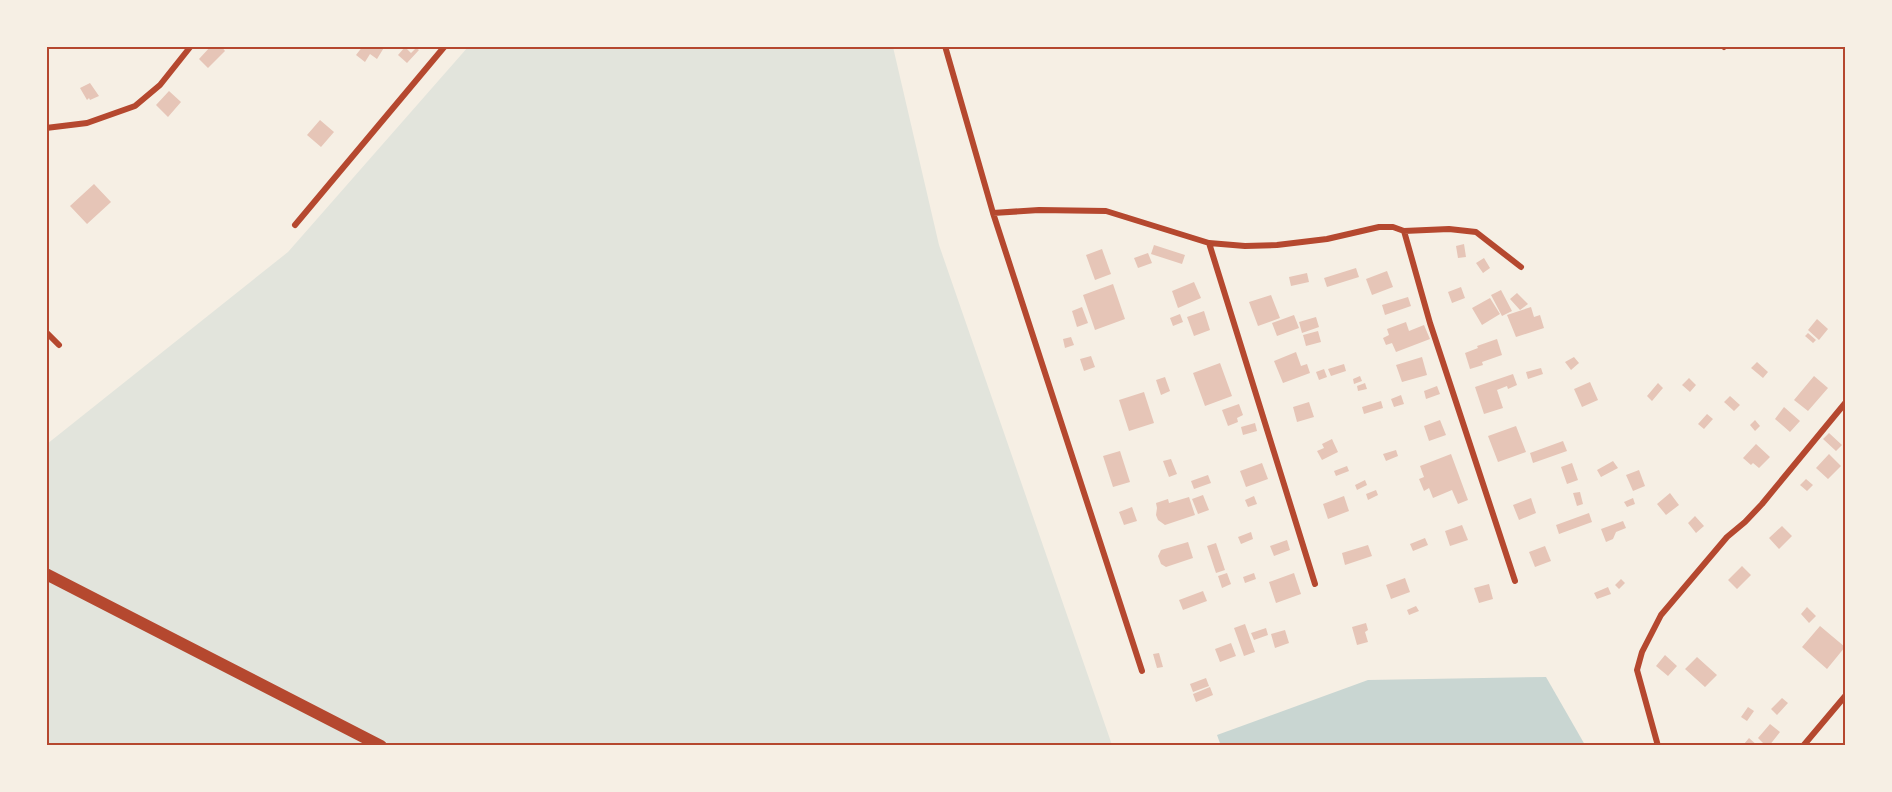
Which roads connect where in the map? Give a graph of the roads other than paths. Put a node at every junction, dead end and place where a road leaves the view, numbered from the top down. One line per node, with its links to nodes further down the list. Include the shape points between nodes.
1 (191, 46): 4 (street, via 160,85 135,106 87,123)
2 (445, 46): 6 (street)
3 (945, 46): 5 (street)
4 (46, 128)
5 (993, 213): 8 (street, via 1106,211); 16 (street)
6 (295, 225)
7 (1404, 231): 8 (street, via 1379,227 1277,245); 9 (street, via 1476,232); 14 (street, via 1430,323)
8 (1209, 243): 15 (street)
9 (1521, 267)
10 (46, 332): 11 (street)
11 (59, 345)
12 (1845, 402): 19 (street, via 1762,504 1727,537 1661,615 1636,670)
13 (46, 574): 18 (highway)
14 (1515, 581)
15 (1315, 584)
16 (1142, 671)
17 (1845, 695): 20 (street)
18 (381, 746)
19 (1658, 746)
20 (1803, 746)

